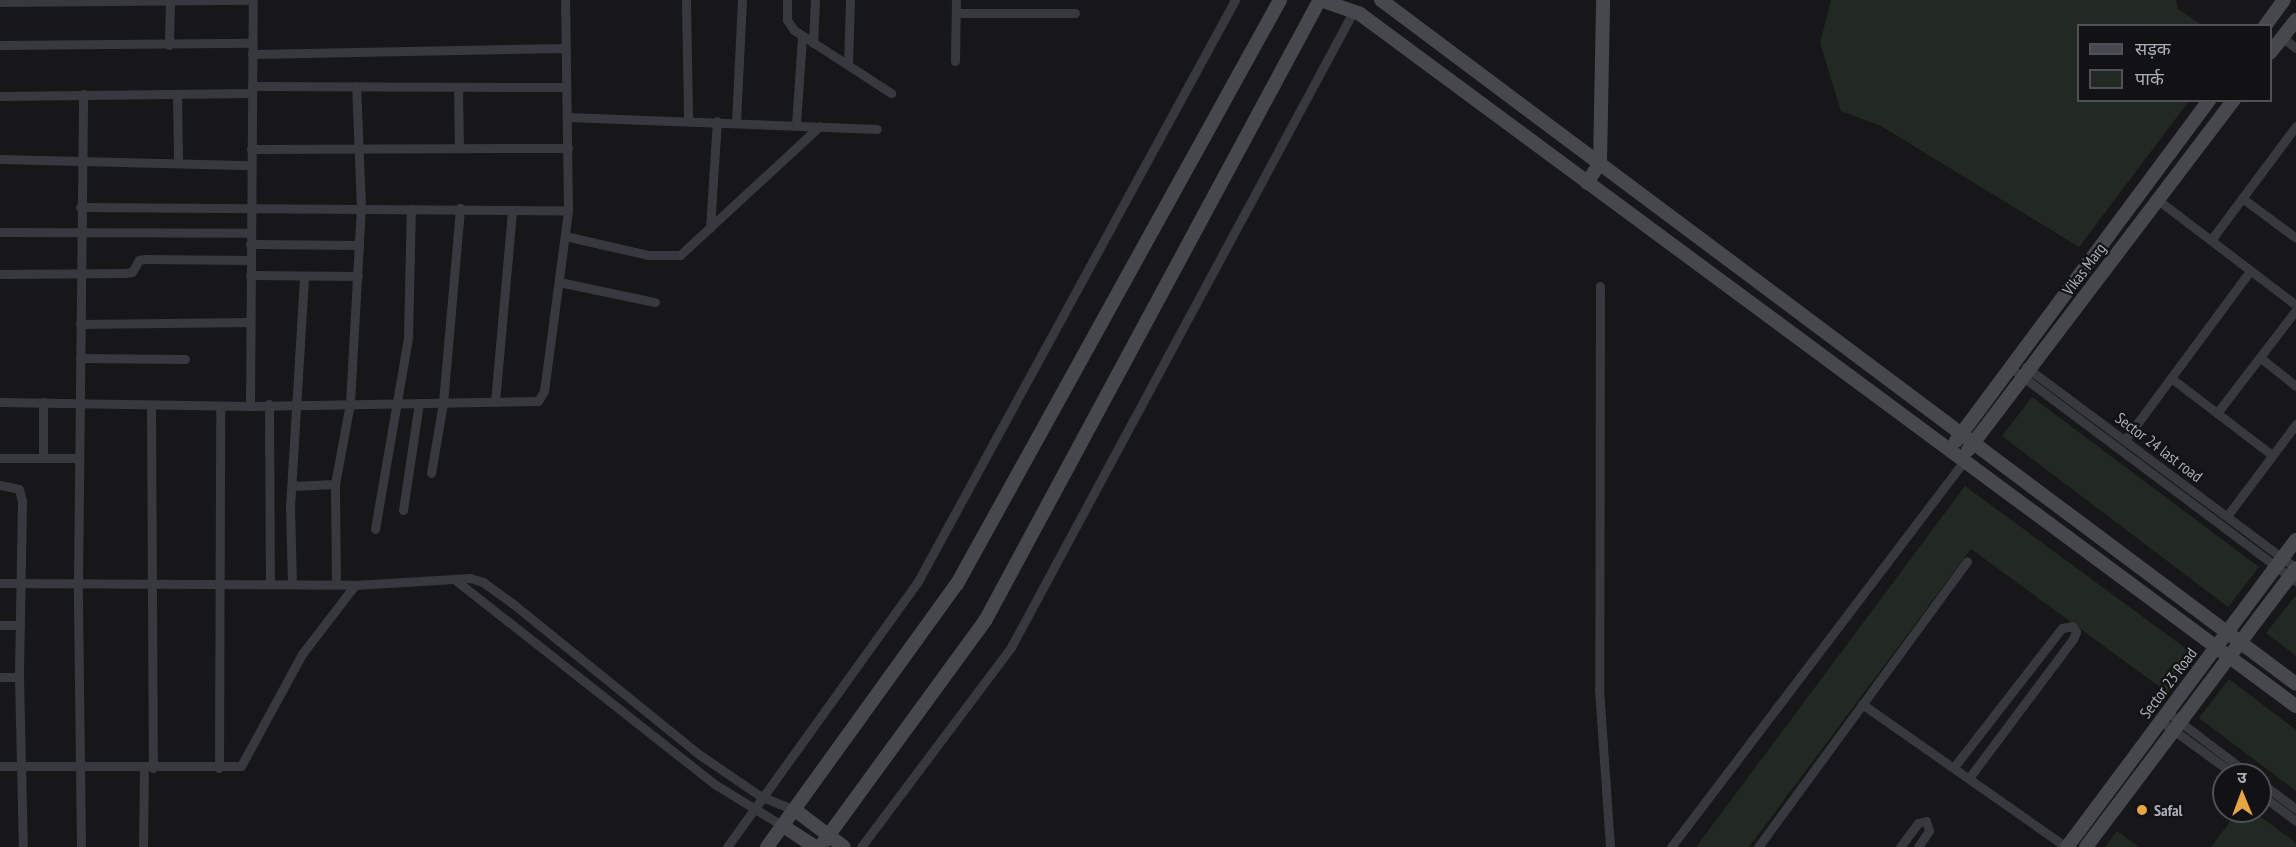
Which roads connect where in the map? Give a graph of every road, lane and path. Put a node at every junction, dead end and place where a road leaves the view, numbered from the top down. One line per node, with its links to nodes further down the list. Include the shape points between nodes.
1 (252, 0): 15 (street); 25 (street)
2 (565, 0): 29 (street)
3 (686, 0): 46 (street)
4 (742, 0): 48 (street)
5 (786, 0): 23 (street, via 787,20)
6 (815, 0): 26 (street)
7 (850, 0): 34 (street)
8 (956, 0): 20 (street)
9 (1235, 0): 170 (street, via 917,583)
10 (1280, 0): 174 (street, via 957,584)
11 (1362, 0): 18 (street)
12 (1381, 0): 60 (street)
13 (1604, 0): 60 (street)
14 (2284, 0): 22 (street)
15 (170, 1): 17 (street); 28 (street)
16 (1318, 1): 18 (street); 177 (street, via 985,621)
17 (0, 2)
18 (1353, 12): 62 (street); 186 (street, via 1011,647)
19 (1075, 13): 20 (street)
20 (956, 14): 33 (street)
21 (2296, 20): 24 (street)
22 (2266, 24)
23 (802, 36): 26 (street); 49 (street)
24 (2283, 38): 30 (street); 31 (street)
25 (252, 43): 28 (street); 32 (street)
26 (813, 43): 34 (street)
27 (0, 45): 28 (street)
28 (169, 45)
29 (566, 48): 32 (street); 37 (street)
30 (2296, 48)
31 (2272, 52)
32 (252, 54): 38 (street)
33 (956, 60)
34 (848, 65): 39 (street)
35 (356, 86): 36 (street); 38 (street); 53 (street)
36 (458, 87): 37 (street); 55 (street)
37 (566, 87): 45 (street)
38 (252, 89): 41 (street); 54 (street)
39 (891, 93)
40 (83, 94): 41 (street); 42 (street); 58 (street)
41 (177, 94): 59 (street)
42 (0, 96)
43 (2208, 102): 98 (street, Vikas Marg)
44 (2232, 102): 64 (street, Vikas Marg)
45 (567, 117): 46 (street); 56 (street)
46 (688, 120): 47 (street)
47 (717, 121): 48 (street); 72 (street)
48 (736, 122): 49 (street)
49 (796, 125): 50 (street)
50 (820, 126): 52 (street); 72 (street)
51 (2296, 126): 63 (street)
52 (877, 129)
53 (360, 147): 54 (street); 55 (street); 66 (street)
54 (251, 148): 61 (street)
55 (459, 148): 56 (street)
56 (568, 148): 71 (street)
57 (0, 159): 58 (street)
58 (81, 159): 59 (street); 65 (street)
59 (178, 161): 61 (street)
60 (1600, 163): 62 (street); 117 (street)
61 (251, 165): 68 (street)
62 (1587, 183): 120 (street)
63 (2242, 198): 77 (street); 78 (street)
64 (2158, 200): 77 (street); 99 (street, Vikas Marg)
65 (80, 207): 68 (street); 73 (street)
66 (361, 208): 68 (street); 69 (street); 80 (street)
67 (460, 208): 69 (street); 70 (street); 109 (street)
68 (250, 209): 75 (street)
69 (411, 209): 111 (street, via 409,325)
70 (512, 210): 71 (street); 104 (street)
71 (568, 210): 76 (street)
72 (711, 228): 76 (street, via 686,252 669,256 621,250)
73 (80, 231): 74 (street); 75 (street); 83 (street)
74 (0, 232)
75 (250, 233): 79 (street)
76 (565, 236): 88 (street)
77 (2212, 237): 82 (street)
78 (2296, 238)
79 (250, 244): 80 (street); 81 (street)
80 (359, 245): 86 (street)
81 (250, 260): 83 (street, via 145,259 139,260 132,272); 85 (street)
82 (2250, 271): 91 (street); 100 (street)
83 (81, 273): 84 (street); 94 (street)
84 (0, 274)
85 (250, 275): 87 (street); 93 (street)
86 (358, 276): 87 (street); 107 (street)
87 (304, 278): 106 (street)
88 (560, 282): 90 (street); 104 (street, via 543,396 531,403)
89 (1600, 286): 187 (street, via 1599,689)
90 (655, 302)
91 (2296, 305)
92 (2296, 310): 97 (street)
93 (250, 322): 94 (street); 114 (street)
94 (80, 324): 95 (street)
95 (80, 358): 96 (street); 105 (street)
96 (185, 359)
97 (2262, 359): 101 (street); 115 (street)
98 (2014, 364): 99 (street, Sector 24 last road); 117 (street, Vikas Marg)
99 (2026, 373): 118 (street, Sector 24 last road); 119 (street, Vikas Marg); 135 (street, Sector 24 last road)
100 (2171, 378): 115 (street); 118 (street)
101 (2296, 386)
102 (0, 402): 103 (street)
103 (43, 402): 105 (street); 123 (street)
104 (495, 402): 109 (street)
105 (80, 403): 112 (street); 124 (street)
106 (299, 403): 107 (street); 110 (street); 129 (street)
107 (350, 403): 111 (street); 127 (street)
108 (419, 403): 109 (street); 111 (street); 130 (street)
109 (443, 403): 126 (street)
110 (269, 404): 114 (street); 143 (street)
111 (394, 404): 132 (street)
112 (151, 405): 113 (street); 141 (street)
113 (220, 406): 114 (street); 142 (street)
114 (250, 406)
115 (2217, 413): 121 (street)
116 (2296, 423): 121 (street)
117 (1961, 434): 119 (street); 120 (street, Vikas Marg)
118 (2125, 440): 131 (street, Sector 24 last road)
119 (1973, 443): 125 (street, Vikas Marg); 149 (street)
120 (1949, 450): 125 (street)
121 (2271, 455): 131 (street)
122 (0, 458): 123 (street)
123 (43, 458): 124 (street)
124 (79, 458): 140 (street)
125 (1963, 460): 151 (street); 188 (street)
126 (431, 473)
127 (335, 484): 129 (street); 144 (street)
128 (0, 486): 139 (street, via 14,487 22,496)
129 (292, 486): 145 (street)
130 (403, 510)
131 (2227, 516): 135 (street, Sector 24 last road)
132 (375, 530)
133 (2296, 540): 135 (street, Sector 23 Road)
134 (1967, 561): 156 (street)
135 (2279, 562): 136 (street); 149 (street, Sector 23 Road)
136 (2295, 572): 150 (street, Sector 23 Road)
137 (454, 579): 146 (street); 170 (street, via 483,582 700,755); 172 (street, via 707,778)
138 (0, 583): 139 (street)
139 (21, 583): 140 (street); 148 (street)
140 (78, 583): 141 (street); 164 (street)
141 (152, 584): 142 (street); 165 (street)
142 (222, 584): 143 (street); 167 (street)
143 (270, 584): 145 (street)
144 (336, 584): 145 (street); 146 (street)
145 (292, 585)
146 (355, 585): 167 (street, via 302,654 245,762)
147 (0, 625): 148 (street)
148 (20, 625): 154 (street)
149 (2226, 633): 150 (street); 151 (street, Sector 23 Road)
150 (2240, 642): 152 (street, Sector 23 Road); 155 (street)
151 (2216, 647): 152 (street); 158 (street, Sector 23 Road)
152 (2229, 657): 157 (street); 159 (street, Sector 23 Road)
153 (0, 677): 154 (street)
154 (20, 677): 163 (street)
155 (2296, 684)
156 (1862, 704): 166 (street); 189 (street)
157 (2296, 706)
158 (2164, 717): 159 (street); 192 (street, Sector 23 Road)
159 (2178, 726): 160 (street); 161 (street); 193 (street, Sector 23 Road)
160 (2221, 763)
161 (2232, 763)
162 (0, 766): 163 (street)
163 (21, 766): 164 (street); 178 (street)
164 (80, 767): 165 (street); 179 (street)
165 (148, 767): 167 (street); 180 (street)
166 (1954, 767): 168 (street); 168 (street, via 2062,628 2072,626 2076,632 2073,639)
167 (219, 768)
168 (1969, 778): 192 (street)
169 (2272, 791): 173 (street)
170 (760, 796): 172 (street); 174 (street)
171 (2272, 803): 175 (street)
172 (752, 808): 176 (street); 181 (street)
173 (2296, 809)
174 (795, 810): 176 (street); 177 (street)
175 (2296, 821)
176 (783, 826): 182 (street); 183 (street)
177 (829, 836): 184 (street); 185 (street)
178 (23, 847)
179 (81, 847)
180 (143, 847)
181 (727, 847)
182 (767, 847)
183 (815, 847)
184 (820, 847)
185 (844, 847)
186 (861, 847)
187 (1610, 847)
188 (1671, 847)
189 (1758, 847)
190 (1900, 847): 191 (street, via 1918,824 1926,821 1929,831)
191 (1918, 847)
192 (2066, 847)
193 (2086, 847)

